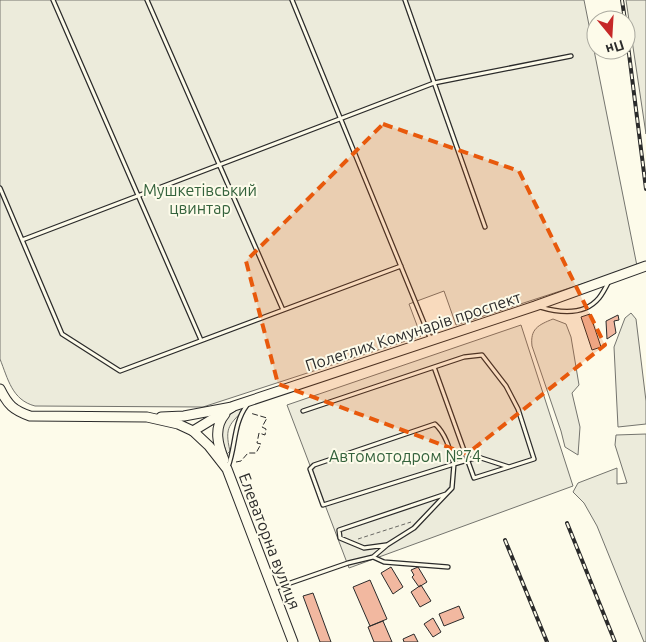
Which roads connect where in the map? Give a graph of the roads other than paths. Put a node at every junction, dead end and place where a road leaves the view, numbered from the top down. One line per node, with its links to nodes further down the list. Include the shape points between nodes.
1 (53, 0): 10 (lane)
2 (147, 0): 8 (lane)
3 (292, 0): 7 (lane)
4 (405, 0): 6 (lane)
5 (572, 56): 6 (lane)
6 (434, 82): 7 (lane); 11 (lane)
7 (340, 118): 8 (lane); 13 (lane)
8 (219, 164): 10 (lane); 17 (lane)
9 (0, 188): 12 (lane)
10 (138, 195): 12 (lane); 18 (lane)
11 (485, 226)
12 (22, 240): 18 (lane, via 62,334 120,371)
13 (401, 266): 17 (lane); 19 (lane)
14 (646, 266): 15 (main road, Полеглих Комунарів проспект)
15 (610, 280): 16 (main road, Полеглих Комунарів проспект); 16 (lane, via 590,306 565,313)
16 (535, 306): 19 (main road, Полеглих Комунарів проспект)
17 (283, 310): 18 (lane)
18 (201, 340)
19 (431, 341): 22 (main road, Полеглих Комунарів проспект)
20 (434, 367): 24 (lane); 27 (lane); 29 (lane, via 464,357 482,356 506,386 518,409 534,459)
21 (0, 389): 25 (main road, via 17,412 30,416)
22 (250, 400): 23 (main road, Полеглих Комунарів проспект); 30 (lane, via 240,414)
23 (234, 406): 25 (main road, via 184,416); 26 (main road, Полеглих Комунарів проспект); 30 (main road, via 222,416 217,428)
24 (303, 411)
25 (147, 417): 26 (main road, Елеваторна вулиця, via 178,424)
26 (193, 432): 30 (main road, Елеваторна вулиця, via 209,446)
27 (467, 460): 28 (lane); 29 (lane, via 478,457); 29 (lane, via 474,478)
28 (454, 464): 28 (lane, via 450,448 435,424 310,469 323,505); 31 (lane, via 452,488)
29 (509, 467)
30 (227, 470): 35 (main road, Елеваторна вулиця)
31 (447, 494): 32 (lane, via 414,528); 32 (lane, via 339,530 340,538 364,548)
32 (387, 544): 33 (lane)
33 (373, 557): 34 (lane, via 384,562); 35 (lane)
34 (448, 567)
35 (272, 589): 36 (main road, Елеваторна вулиця)
36 (292, 642)

